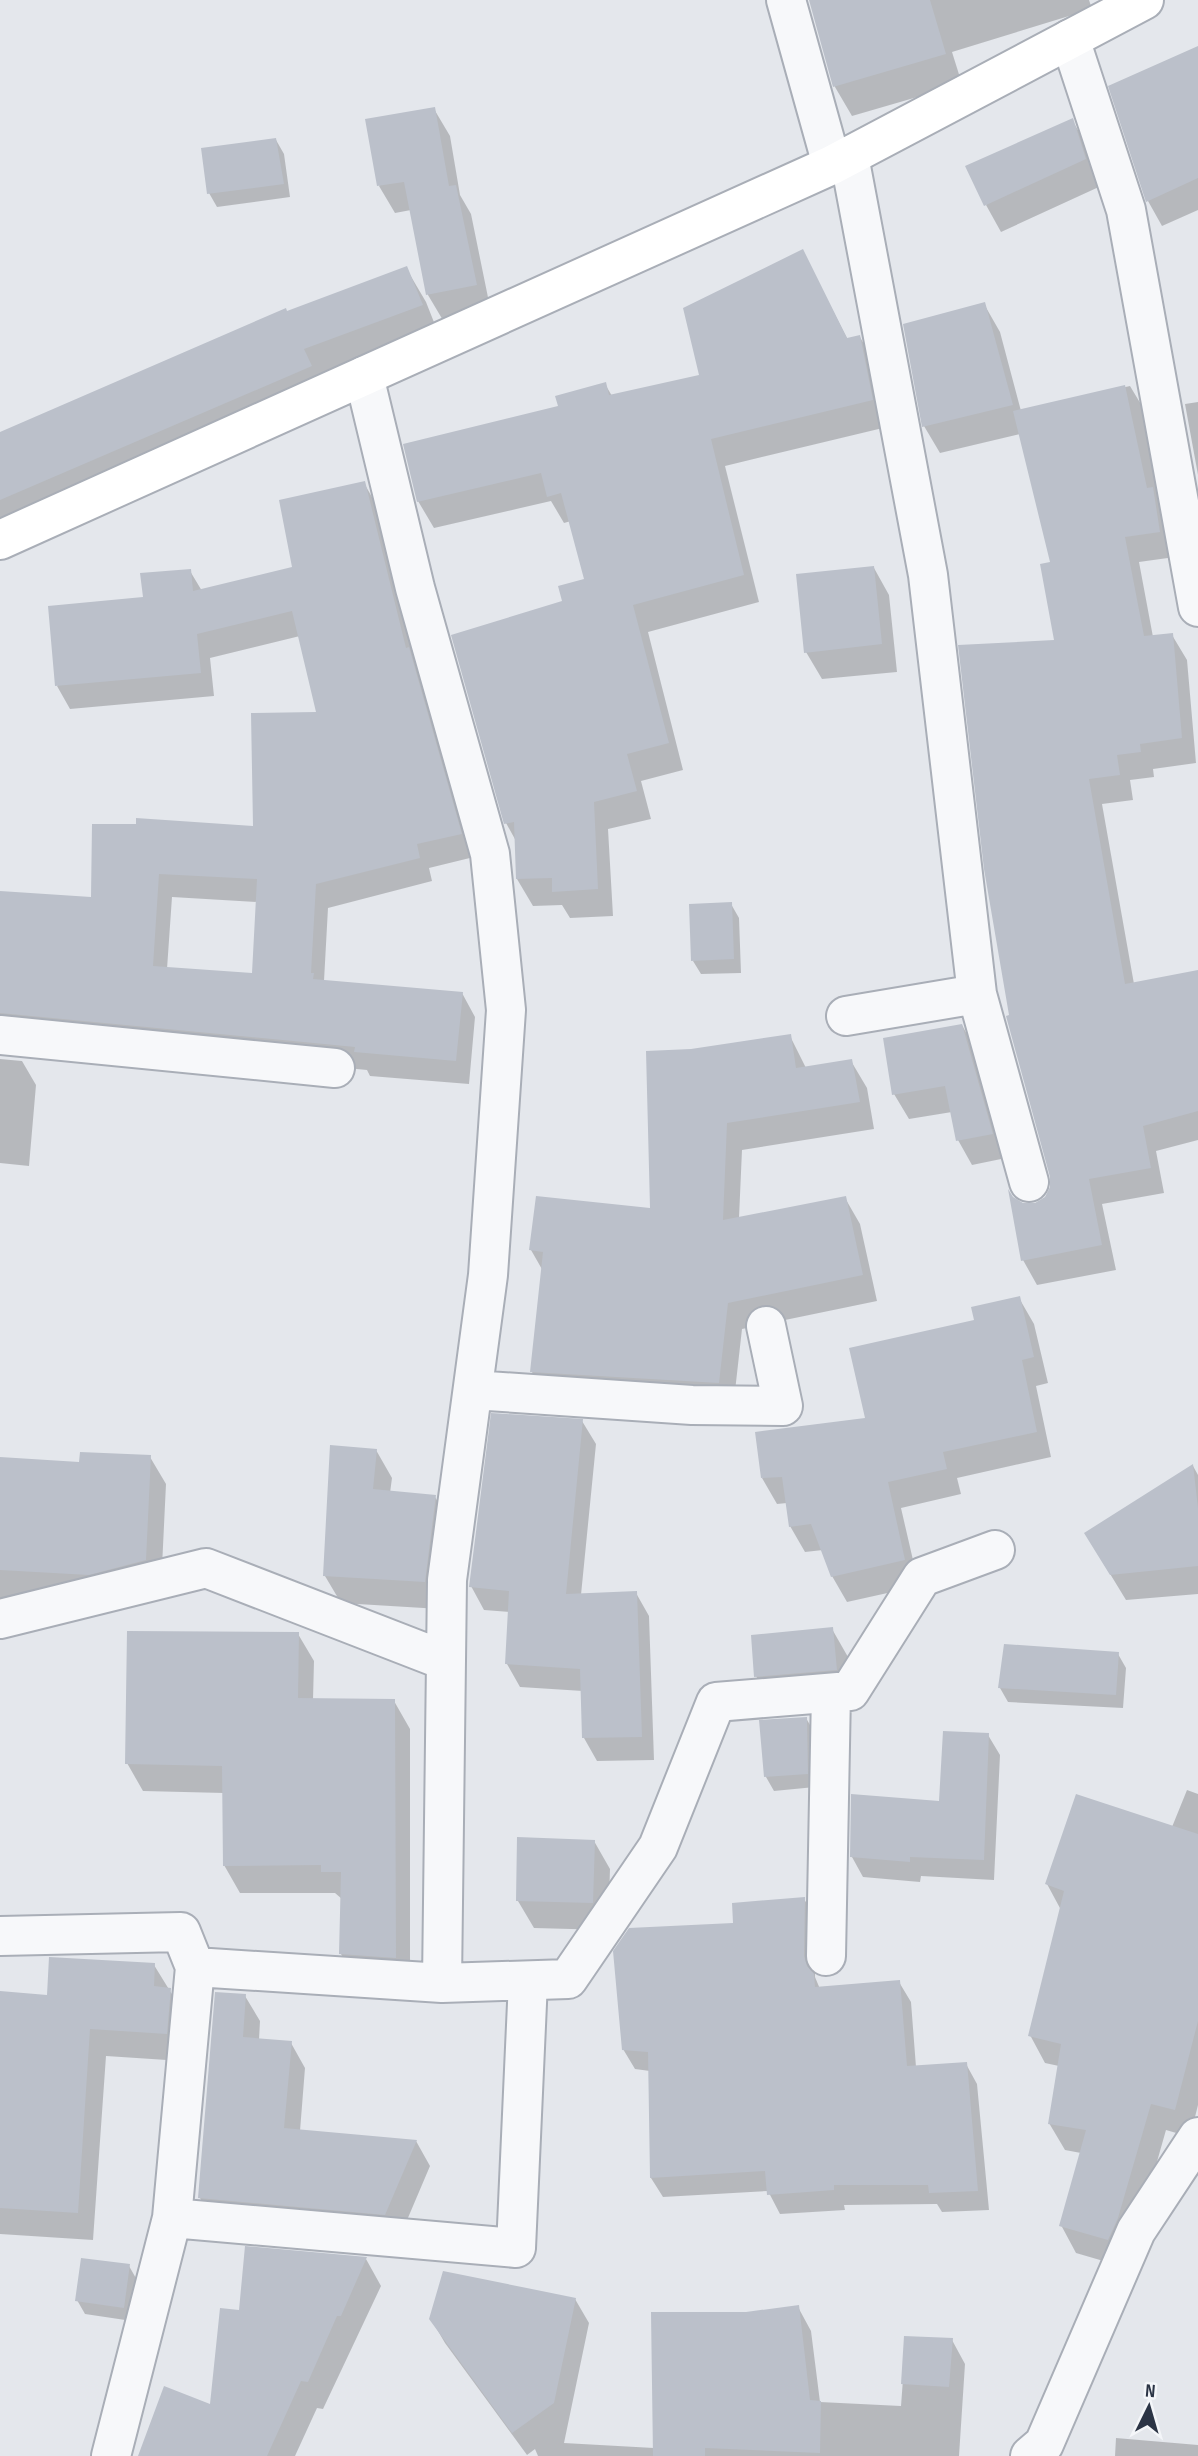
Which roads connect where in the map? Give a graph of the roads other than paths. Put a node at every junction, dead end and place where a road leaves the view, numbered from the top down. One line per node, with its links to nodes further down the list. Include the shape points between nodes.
1 (786, 0): 4 (street)
2 (1127, 4): 3 (street)
3 (1070, 39): 4 (street); 7 (street, via 1126,209)
4 (841, 161): 5 (street); 8 (street, via 928,575)
5 (364, 376): 6 (street); 14 (street, via 415,587 490,853 506,1010 488,1275)
6 (0, 540)
7 (1198, 607)
8 (976, 994): 9 (street); 12 (street)
9 (846, 1016)
10 (0, 1035): 11 (street)
11 (335, 1068)
12 (1029, 1182)
13 (766, 1326): 14 (street, via 783,1406 692,1405)
14 (473, 1390): 17 (street, via 447,1580)
15 (995, 1549): 18 (street, via 922,1577 850,1691)
16 (0, 1619): 17 (street, via 206,1568)
17 (446, 1661): 23 (street)
18 (831, 1693): 20 (street); 22 (street, via 716,1702 658,1847 568,1979)
19 (0, 1936): 21 (street, via 181,1932)
20 (826, 1956)
21 (195, 1967): 23 (street); 25 (street)
22 (528, 1981): 23 (street); 25 (street, via 516,2248)
23 (442, 1983)
24 (1198, 2137): 27 (street, via 1136,2231 1044,2444)
25 (172, 2218): 26 (street)
26 (111, 2456)
27 (1030, 2456)

